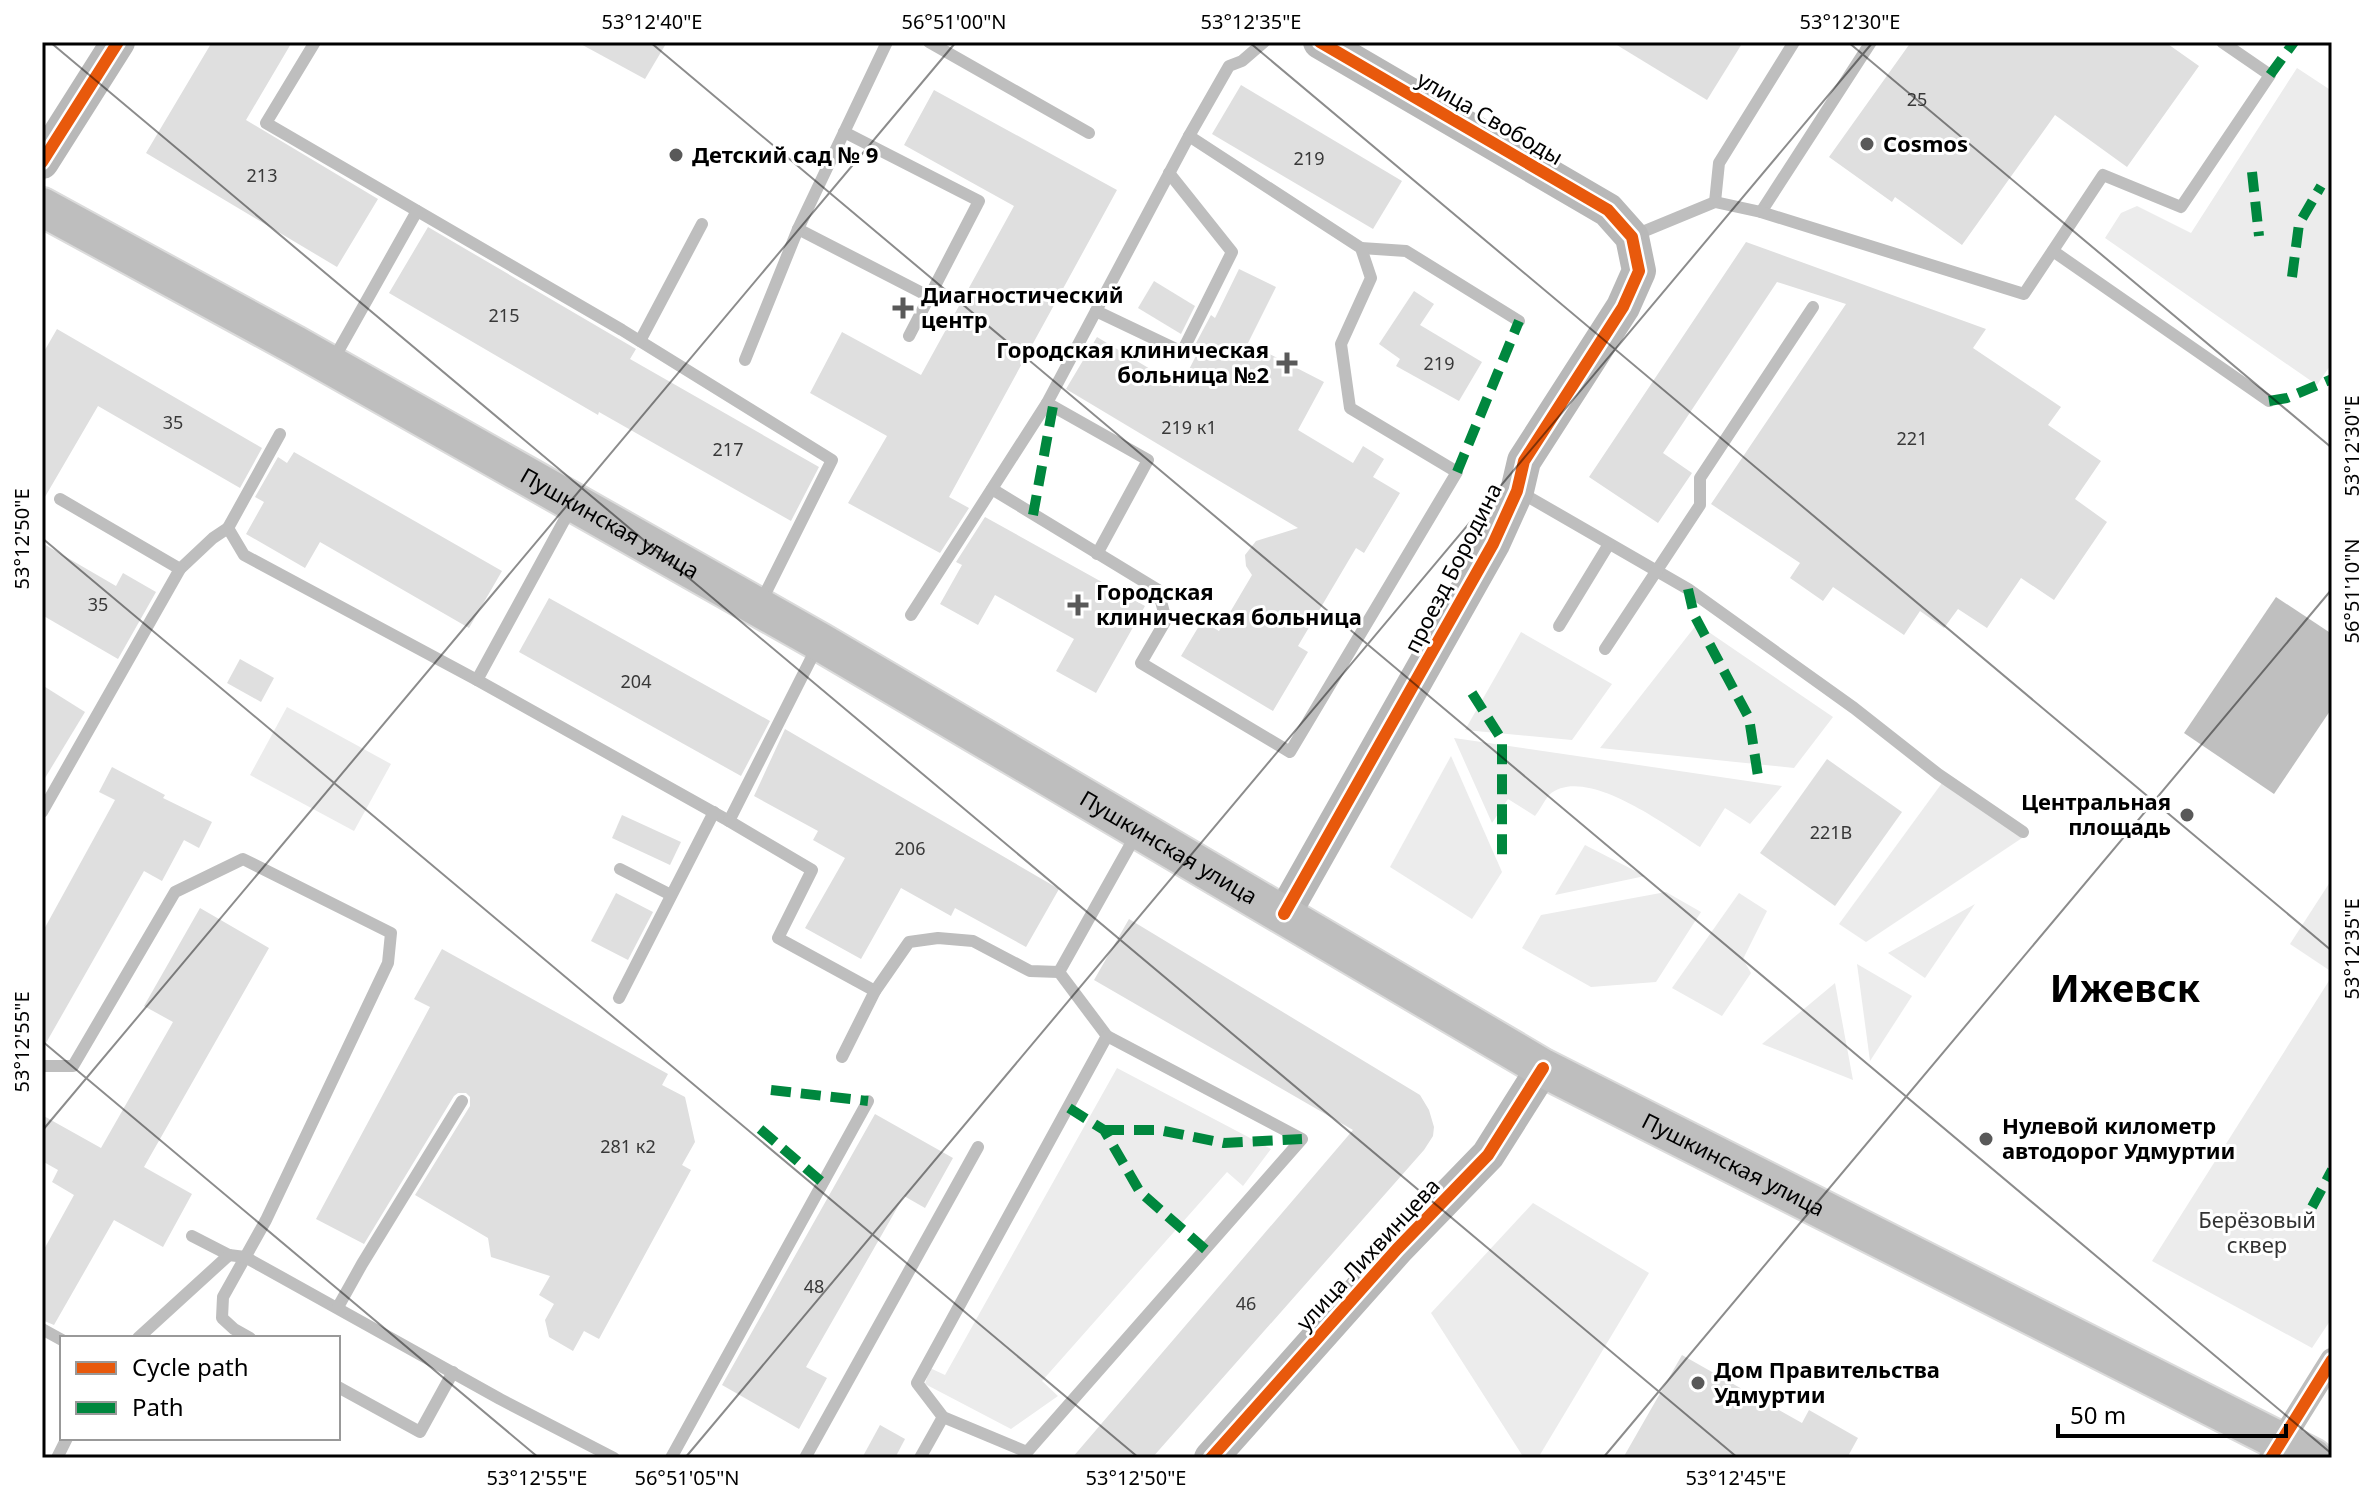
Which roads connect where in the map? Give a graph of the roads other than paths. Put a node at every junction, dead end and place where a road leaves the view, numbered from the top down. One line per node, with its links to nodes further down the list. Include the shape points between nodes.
1 (118, 42): 13 (street)
2 (315, 42): 17 (lane, via 266,123)
3 (887, 42): 10 (lane)
4 (929, 42): 11 (lane)
5 (1264, 42): 12 (lane, via 1229,66)
6 (1320, 42): 21 (street, улица Свободы, via 1608,210)
7 (1794, 42): 15 (lane, via 1719,163)
8 (1871, 42): 18 (lane)
9 (2222, 42): 23 (lane, via 2270,75 2181,207 2103,175)
10 (844, 132): 20 (lane); 24 (lane, via 979,201)
11 (1089, 133)
12 (1189, 136): 14 (lane); 22 (lane)
13 (42, 162)
14 (1169, 173): 26 (lane); 26 (lane, via 1232,252 1182,352)
15 (1715, 202): 18 (lane); 21 (lane)
16 (42, 207): 31 (main road, Пушкинская улица)
17 (417, 211): 29 (lane); 31 (lane)
18 (1761, 212): 23 (lane, via 2024,294)
19 (702, 224): 29 (lane)
20 (798, 229): 24 (lane); 30 (lane)
21 (1632, 237): 36 (street, проезд Бородина, via 1639,271 1623,307 1524,461)
22 (1361, 248): 27 (lane, via 1406,251); 41 (lane, via 1371,278 1341,344 1350,408 1457,472 1290,752 1141,663 1166,620 1158,590)
23 (2053, 251): 32 (lane)
24 (930, 297): 28 (lane)
25 (1813, 307): 43 (lane, via 1700,478 1700,505)
26 (1096, 311): 33 (lane)
27 (1519, 321)
28 (909, 336)
29 (640, 341): 44 (lane, via 832,460)
30 (745, 360)
31 (330, 365): 38 (main road, Пушкинская улица)
32 (2269, 401)
33 (1047, 403): 35 (lane); 41 (lane, via 1148,460)
34 (280, 434): 39 (lane)
35 (992, 489): 41 (lane); 45 (lane)
36 (1517, 491): 40 (lane); 57 (street, проезд Бородина, via 1493,544)
37 (60, 499): 42 (lane)
38 (573, 503): 44 (main road, Пушкинская улица); 49 (lane)
39 (228, 528): 42 (lane); 49 (lane, via 244,555)
40 (1609, 544): 43 (lane); 46 (lane)
41 (1097, 554)
42 (180, 569): 50 (lane)
43 (1657, 571): 48 (lane); 54 (lane)
44 (758, 607): 47 (main road, Пушкинская улица)
45 (911, 615)
46 (1559, 626)
47 (820, 642): 52 (lane); 53 (main road, Пушкинская улица)
48 (1605, 649)
49 (477, 680): 51 (lane)
50 (42, 812)
51 (714, 812): 52 (lane); 56 (lane)
52 (729, 821): 59 (lane, via 812,870 778,938)
53 (1139, 830): 57 (main road, Пушкинская улица); 58 (lane)
54 (2023, 832)
55 (620, 869): 56 (lane)
56 (671, 895): 60 (lane)
57 (1284, 914): 64 (main road, Пушкинская улица)
58 (1059, 972): 59 (lane, via 1030,971 973,941 938,938 909,942); 61 (lane)
59 (875, 991): 62 (lane)
60 (619, 998)
61 (1107, 1036): 79 (lane, via 917,1383); 79 (lane, via 1302,1139 1027,1452)
62 (842, 1057)
63 (42, 1066): 70 (lane, via 73,1066 175,892 243,859 391,933 388,963)
64 (1543, 1068): 81 (main road, Пушкинская улица); 87 (street, улица Лихвинцева, via 1488,1155)
65 (462, 1101): 71 (lane)
66 (868, 1101): 84 (lane)
67 (978, 1147): 85 (lane)
68 (192, 1236): 69 (lane)
69 (229, 1255): 70 (lane); 73 (lane)
70 (245, 1257): 71 (lane); 74 (lane, via 223,1297 222,1318)
71 (338, 1307): 77 (lane)
72 (42, 1329): 75 (lane)
73 (140, 1336)
74 (246, 1336)
75 (60, 1339)
76 (2332, 1360): 81 (street)
77 (453, 1372): 78 (lane, via 420,1432); 83 (lane)
78 (340, 1388)
79 (943, 1417): 86 (lane)
80 (66, 1440): 82 (lane)
81 (2289, 1452)
82 (57, 1458)
83 (614, 1458)
84 (671, 1458)
85 (805, 1458)
86 (920, 1458)
87 (1211, 1458)

